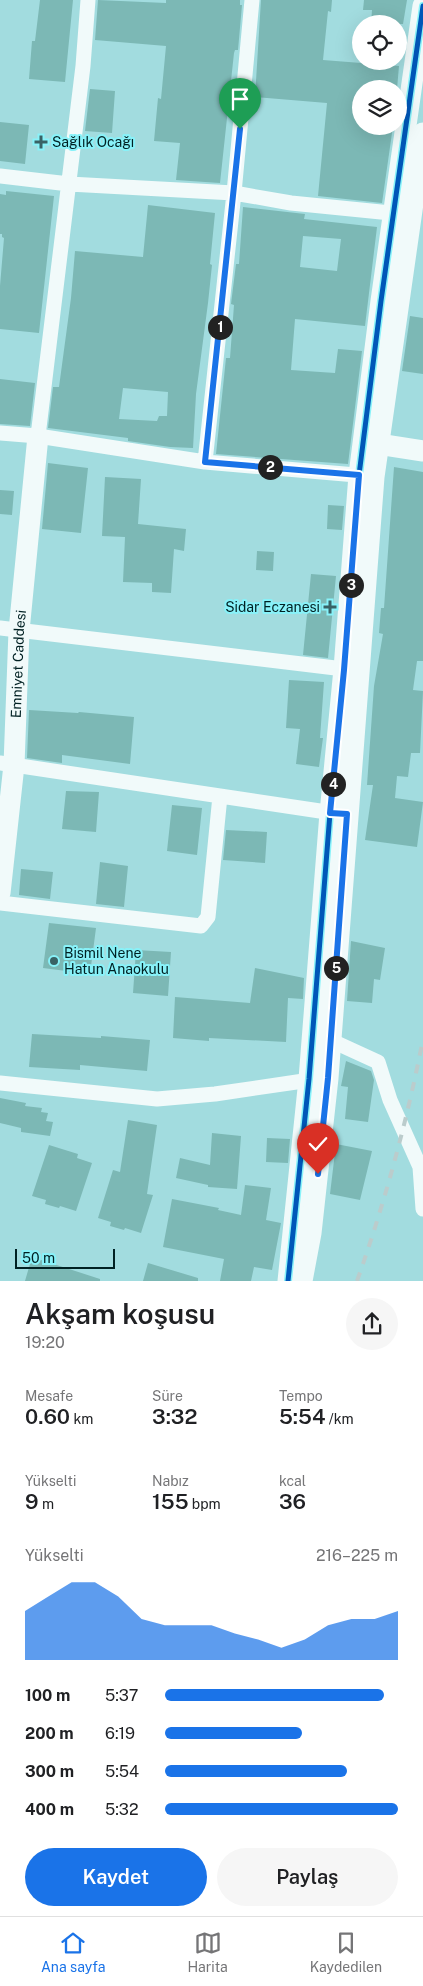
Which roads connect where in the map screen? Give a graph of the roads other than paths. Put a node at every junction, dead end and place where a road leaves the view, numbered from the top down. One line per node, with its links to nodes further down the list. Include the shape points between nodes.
1 (88, 0): 6 (street, via 84,66)
2 (252, 0): 7 (street)
3 (423, 6): 8 (street)
4 (423, 133): 8 (street)
5 (0, 176): 6 (street)
6 (69, 184): 7 (street); 10 (street)
7 (234, 193): 8 (street, via 291,203); 13 (street)
8 (403, 214): 11 (street); 14 (street, via 381,301)
9 (0, 433): 10 (street)
10 (38, 436): 13 (street); 15 (street, Emniyet Caddesi)
11 (378, 444): 12 (street); 14 (street)
12 (423, 451)
13 (205, 462): 14 (street)
14 (366, 476): 16 (street); 19 (street)
15 (10, 630): 16 (street); 17 (street, Emniyet Caddesi)
16 (344, 670): 19 (street)
17 (7, 764): 18 (street); 20 (street, Emniyet Caddesi)
18 (220, 796): 19 (street); 21 (street, via 208,917 201,926)
19 (339, 814): 22 (street); 23 (street)
20 (0, 893)
21 (0, 903)
22 (330, 1040): 23 (street); 25 (street, via 378,1062 390,1100)
23 (319, 1079): 24 (street, via 157,1099); 27 (street); 28 (street, via 311,1233)
24 (0, 1083)
25 (422, 1167): 26 (street)
26 (423, 1209)
27 (288, 1281)
28 (302, 1281)

